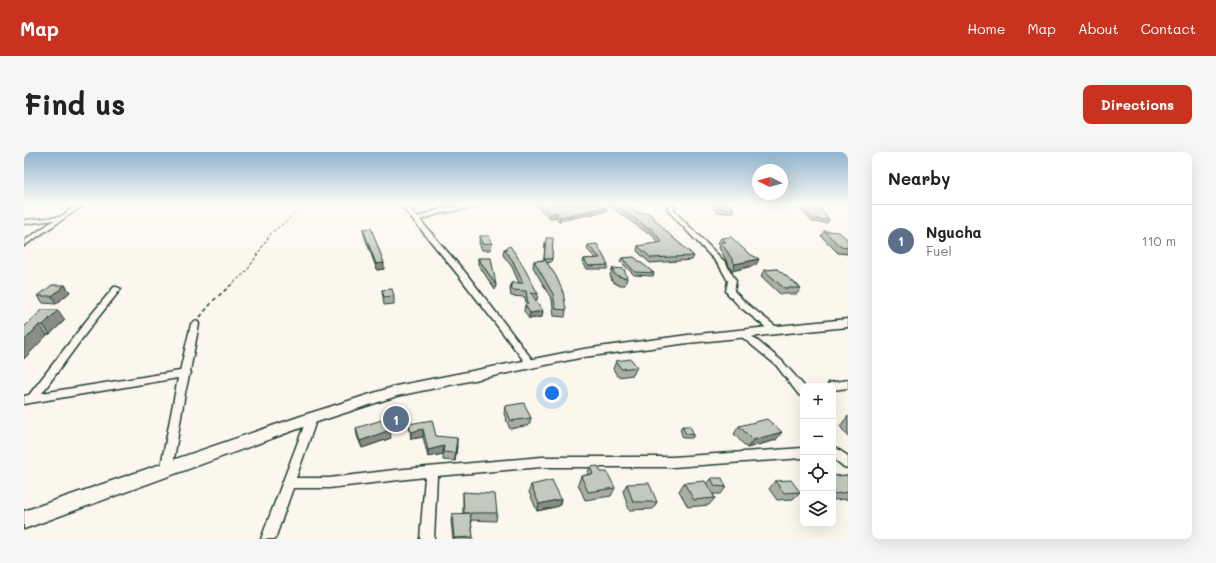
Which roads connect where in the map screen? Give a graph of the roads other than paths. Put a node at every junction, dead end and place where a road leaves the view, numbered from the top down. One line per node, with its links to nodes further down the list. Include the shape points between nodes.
1 (56, 222): 4 (street)
2 (419, 222): 10 (street)
3 (683, 222): 8 (street, via 722,264 732,281 730,291 737,300)
4 (24, 244)
5 (117, 290): 15 (street)
6 (848, 322): 8 (main road)
7 (196, 324): 11 (street)
8 (776, 331): 9 (main road)
9 (745, 335): 10 (main road, via 688,339 584,353); 14 (street, via 779,363)
10 (531, 364): 16 (main road, via 396,390)
11 (186, 373): 15 (street); 20 (street)
12 (848, 384): 13 (street)
13 (836, 386)
14 (800, 387)
15 (28, 399)
16 (312, 418): 20 (main road); 22 (street)
17 (800, 452): 21 (street, via 673,462 542,462)
18 (836, 453): 19 (street)
19 (848, 463)
20 (166, 472): 23 (main road)
21 (431, 473): 22 (street, via 329,483); 25 (street)
22 (289, 483): 24 (street)
23 (24, 520)
24 (268, 539)
25 (427, 539)

